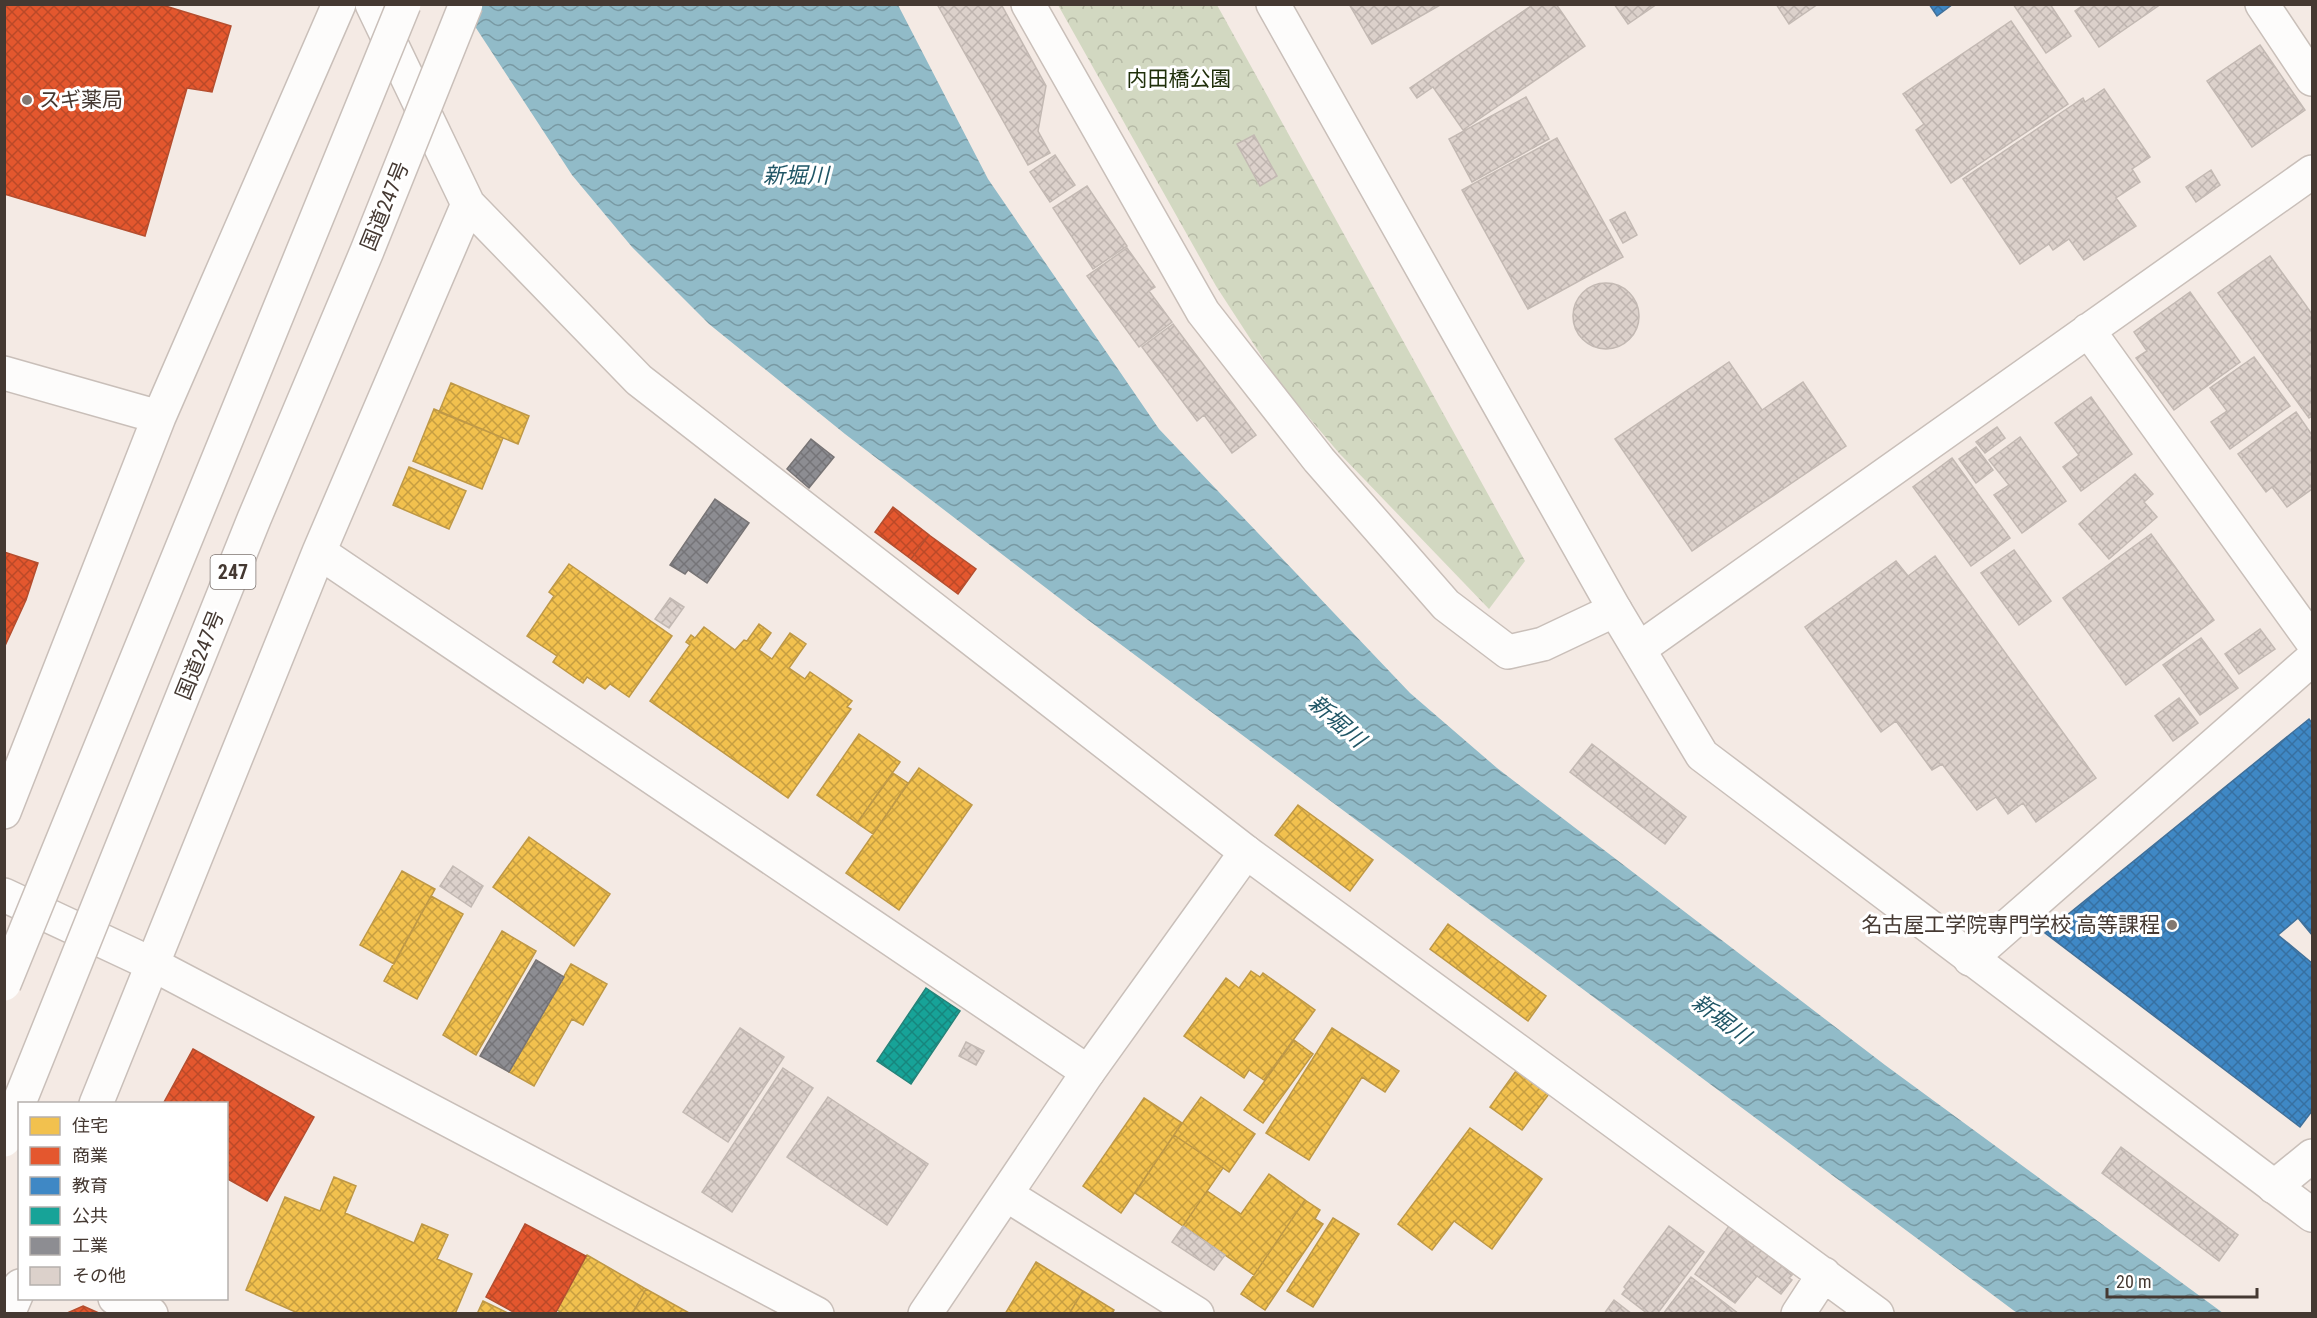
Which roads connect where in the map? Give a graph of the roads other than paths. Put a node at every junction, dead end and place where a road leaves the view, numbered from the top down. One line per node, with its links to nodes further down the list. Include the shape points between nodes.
1 (339, 4): 13 (main road)
2 (372, 4): 10 (main road)
3 (404, 4): 24 (main road, 247, bridge)
4 (466, 4): 26 (main road, 国道247号 / 247, bridge)
5 (1028, 4): 15 (main road, via 1203,312 1319,460 1446,605 1508,652 1543,644)
6 (1273, 4): 15 (main road)
7 (2262, 4): 8 (main road)
8 (2313, 79)
9 (2313, 172): 11 (main road)
10 (468, 204): 14 (main road); 20 (main road, via 639,380)
11 (2088, 330): 16 (main road); 17 (main road)
12 (4, 373): 13 (main road)
13 (159, 417): 19 (main road)
14 (320, 552): 23 (main road); 25 (main road)
15 (1615, 610): 17 (main road)
16 (2313, 640)
17 (1639, 649): 22 (main road, via 1702,755)
18 (2313, 659): 22 (main road)
19 (4, 812)
20 (1246, 852): 25 (main road); 34 (main road)
21 (4, 895): 23 (main road)
22 (1970, 959): 31 (main road)
23 (154, 965): 27 (main road); 39 (main road)
24 (4, 984)
25 (1088, 1072): 32 (main road)
26 (19, 1102)
27 (97, 1102)
28 (18, 1105): 29 (main road, 国道247号 / 247, bridge)
29 (4, 1140)
30 (2313, 1156): 31 (main road)
31 (2274, 1187): 33 (main road)
32 (1007, 1195): 40 (main road); 41 (main road)
33 (2313, 1215)
34 (1824, 1274): 42 (main road); 43 (main road)
35 (18, 1291): 37 (main road)
36 (117, 1300): 38 (main road)
37 (8, 1314)
38 (151, 1314)
39 (817, 1314)
40 (925, 1314)
41 (1197, 1314)
42 (1798, 1314)
43 (1877, 1314)

